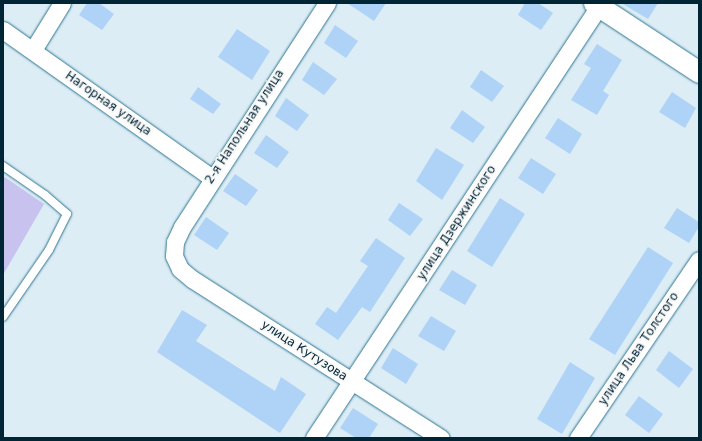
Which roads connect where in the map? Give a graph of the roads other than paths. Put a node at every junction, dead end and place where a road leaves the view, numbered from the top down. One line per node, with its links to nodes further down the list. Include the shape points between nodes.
1 (62, 3): 5 (street)
2 (327, 3): 8 (street, 2-я Напольная улица)
3 (598, 4): 6 (street); 12 (street, улица Дзержинского)
4 (3, 30): 5 (street, Нагорная улица)
5 (33, 50): 8 (street, Нагорная улица)
6 (699, 72)
7 (3, 166): 11 (lane, via 45,195 66,214 49,250)
8 (212, 178): 9 (street, 2-я Напольная улица, via 174,242)
9 (174, 256): 12 (street, улица Кутузова, via 180,269 192,279)
10 (699, 260): 15 (street, улица Льва Толстого)
11 (3, 317)
12 (352, 382): 13 (street, улица Дзержинского); 14 (street, улица Кутузова)
13 (314, 438)
14 (441, 438)
15 (578, 438)

